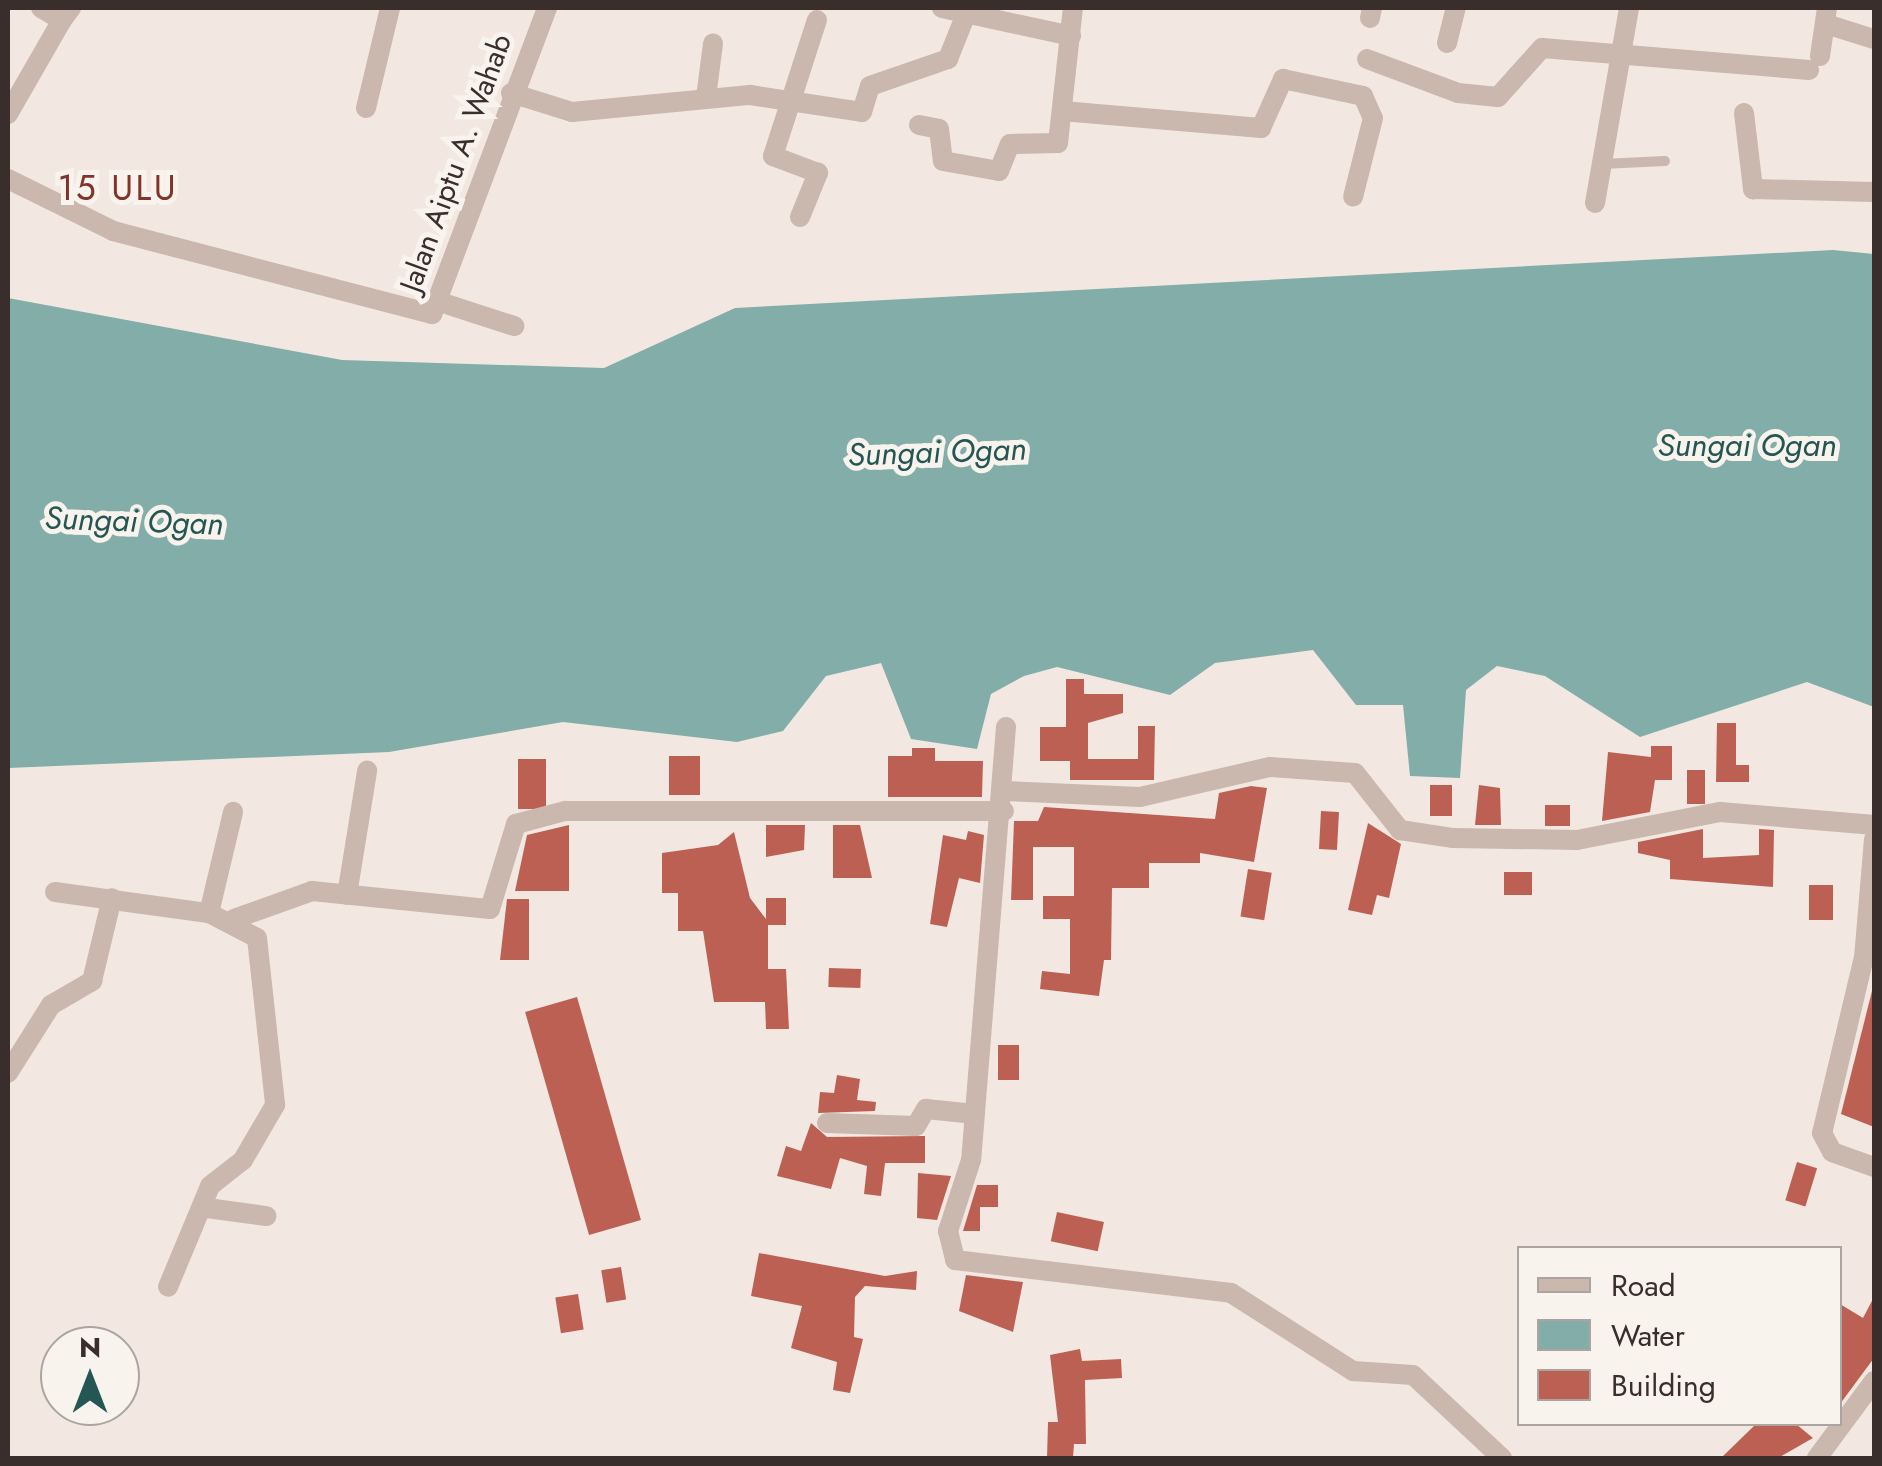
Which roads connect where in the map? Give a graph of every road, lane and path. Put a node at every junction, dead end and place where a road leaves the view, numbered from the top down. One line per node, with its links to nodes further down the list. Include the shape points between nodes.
1 (41, 8): 8 (street)
2 (390, 8): 21 (street)
3 (547, 8): 18 (street, Jalan Aiptu A. Wahab)
4 (942, 8): 9 (street)
5 (1074, 8): 12 (street)
6 (1456, 8): 15 (street)
7 (1629, 8): 17 (street)
8 (66, 14): 24 (street)
9 (966, 14): 12 (street); 20 (street, via 948,59 870,86 862,112)
10 (1826, 16): 13 (street); 17 (street, via 1815,63)
11 (817, 20): 20 (street)
12 (1071, 36): 22 (street)
13 (1874, 39)
14 (714, 44): 19 (street)
15 (1447, 44)
16 (1366, 59): 17 (street, via 1458,93 1498,96 1514,89 1537,49)
17 (1623, 59): 27 (street)
18 (511, 93): 19 (street, via 572,112); 33 (street, Jalan Aiptu A. Wahab)
19 (706, 98): 20 (street)
20 (792, 98): 32 (street, via 773,156 818,173)
21 (366, 108)
22 (1062, 111): 25 (street, via 1058,143 1010,144 999,171 943,161 939,129); 30 (street, via 1260,128 1282,79 1363,96 1373,118)
23 (1744, 113): 29 (street, via 1753,189)
24 (8, 114)
25 (920, 124)
26 (1665, 160): 27 (lane)
27 (1600, 164): 31 (street)
28 (8, 179): 33 (street, Jalan Aiptu A. Wahab, via 113,231 426,314)
29 (1874, 192)
30 (1353, 197)
31 (1596, 203)
32 (800, 217)
33 (444, 303): 34 (street)
34 (514, 326)
35 (1006, 727): 37 (street)
36 (367, 772): 42 (street)
37 (1004, 801): 39 (street, via 1140,797 1270,767 1341,770 1367,782 1409,832 1577,840 1720,812); 42 (street, via 755,812 627,806 530,818 511,831 490,909); 47 (street)
38 (233, 812): 44 (street)
39 (1874, 826)
40 (1874, 838): 49 (street, via 1864,957 1822,1133 1832,1152)
41 (55, 892): 43 (street)
42 (346, 894): 45 (street, via 312,892)
43 (112, 898): 44 (street); 46 (street, via 92,981 51,1006)
44 (208, 913): 45 (street)
45 (234, 919): 50 (street, via 257,938 279,1080 276,1104 243,1160 210,1186)
46 (8, 1072)
47 (975, 1114): 48 (street, via 926,1109 916,1126); 56 (street, via 950,1218 957,1262 1232,1293 1353,1371 1413,1375)
48 (827, 1124)
49 (1874, 1167)
50 (207, 1208): 51 (street); 52 (street)
51 (266, 1216)
52 (168, 1287)
53 (1874, 1381): 54 (street)
54 (1842, 1424)
55 (1841, 1426): 57 (street)
56 (1502, 1458)
57 (1817, 1458)

